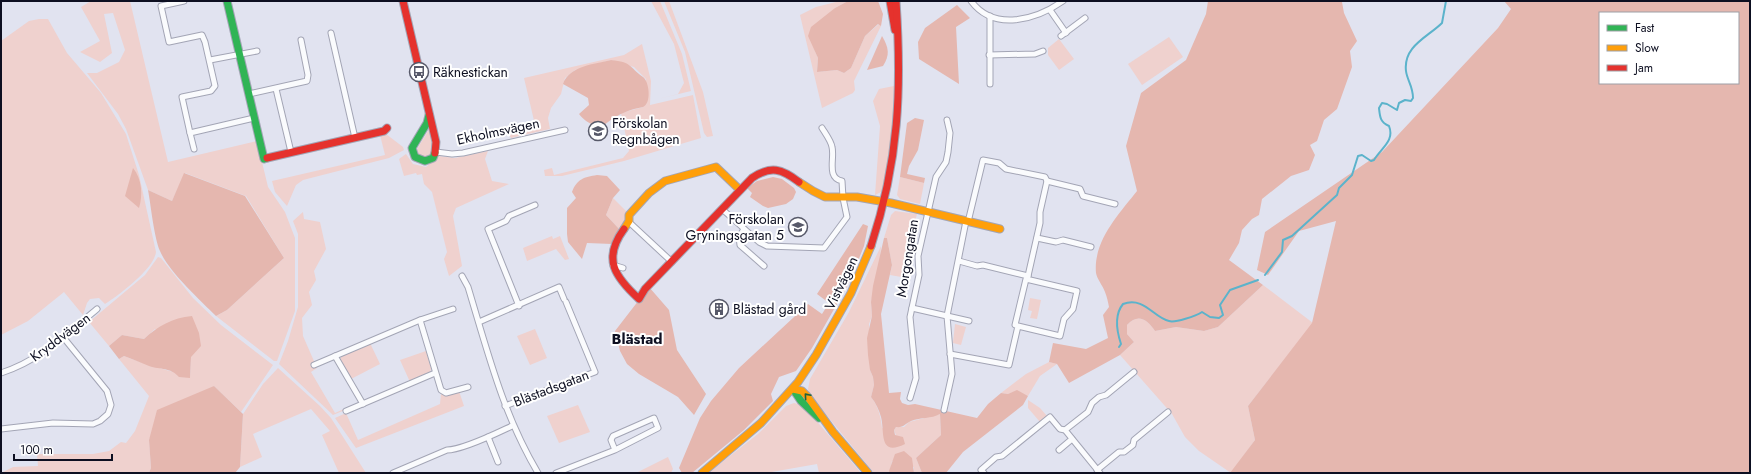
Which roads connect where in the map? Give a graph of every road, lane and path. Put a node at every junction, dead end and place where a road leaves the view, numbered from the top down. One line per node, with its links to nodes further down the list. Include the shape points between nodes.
1 (184, 1): 8 (street)
2 (227, 1): 18 (street)
3 (403, 1): 25 (street)
4 (890, 1): 20 (street, Vistvägen)
5 (896, 1): 20 (street, Vistvägen)
6 (971, 1): 10 (street)
7 (1063, 1): 9 (street)
8 (163, 3): 21 (street, via 161,6 169,42 202,35)
9 (1050, 10): 10 (street, via 1021,20 1004,20); 13 (street)
10 (990, 16): 19 (street)
11 (1085, 18): 13 (street)
12 (331, 33): 32 (street)
13 (1066, 33): 14 (street)
14 (1061, 36)
15 (300, 40): 23 (street, via 307,81)
16 (257, 51): 18 (street)
17 (1043, 51): 19 (street, via 1035,54)
18 (240, 54): 21 (street); 24 (street)
19 (990, 54): 22 (street)
20 (899, 56): 39 (street, Vistvägen, via 897,143)
21 (210, 60): 31 (street, via 214,81 211,91 182,98)
22 (990, 84)
23 (276, 89): 24 (street); 34 (street)
24 (249, 94): 26 (street)
25 (429, 114): 35 (street); 35 (street, via 412,153 424,161 432,158)
26 (254, 118): 31 (street); 34 (street, via 264,159)
27 (947, 120): 43 (street, Morgongatan, via 950,133 947,157 936,177)
28 (388, 128): 32 (street)
29 (822, 128): 38 (street, via 832,147 833,172 837,179 842,181)
30 (565, 130): 35 (street, Ekholmsvägen, via 464,153)
31 (190, 133): 33 (street)
32 (355, 138): 34 (street)
33 (194, 150)
34 (291, 152)
35 (436, 152)
36 (1047, 181): 40 (street, via 1080,189 1083,196); 44 (street, via 1045,177 1006,169 999,163 983,160); 48 (street)
37 (740, 190): 38 (street, Morgongatan, via 759,173 775,170 788,173 821,196); 42 (street, Morgongatan); 45 (street, via 716,167 679,176 659,184 648,193 629,214)
38 (842, 198): 39 (street, Morgongatan, via 856,197); 46 (street, via 847,217 824,248 772,248 759,242)
39 (886, 202): 43 (street, Morgongatan); 74 (street, Vistvägen, via 857,283 835,324)
40 (1115, 204)
41 (535, 205): 57 (street, via 509,216 488,229)
42 (722, 209): 46 (street); 51 (street, Morgongatan)
43 (928, 212): 44 (street, Morgongatan); 58 (street, Morgongatan, via 918,256 920,275)
44 (967, 221): 47 (street, Morgongatan); 50 (street)
45 (630, 222): 51 (street); 52 (street, via 614,246)
46 (744, 229): 53 (street, via 739,237 740,245)
47 (1000, 229)
48 (1037, 238): 49 (street, via 1056,242 1062,240); 56 (street)
49 (1092, 247)
50 (959, 261): 56 (street); 61 (street)
51 (672, 262): 52 (street, Morgongatan, via 639,299 617,278)
52 (613, 265): 54 (street)
53 (764, 266)
54 (623, 268)
55 (462, 276): 64 (street, Blästadsgatan)
56 (1027, 278): 65 (street, via 1015,325); 65 (street, via 1077,291 1073,309 1064,319 1060,336)
57 (519, 306): 64 (street, Blästadsgatan); 77 (street, Blästadsgatan, via 559,287 594,372)
58 (912, 308): 61 (street, Morgongatan); 75 (street, Morgongatan, via 910,317 916,378)
59 (453, 309): 62 (street)
60 (97, 310): 66 (street, Kryddvägen)
61 (947, 316): 63 (street, Morgongatan); 67 (street)
62 (420, 320): 68 (street); 72 (street)
63 (969, 321)
64 (479, 322): 77 (street, Blästadsgatan)
65 (1018, 326): 67 (street, via 1009,365)
66 (63, 337): 71 (street, Kryddvägen, via 31,360); 82 (street, via 107,391 111,405 108,414 94,424 53,423)
67 (950, 354): 78 (street, via 952,374)
68 (335, 356): 69 (street); 76 (street)
69 (314, 365)
70 (1134, 372): 83 (street, via 1099,398 1088,412)
71 (1, 373)
72 (435, 373): 73 (street, via 438,385 444,393); 76 (street)
73 (468, 387)
74 (793, 389): 94 (street, Vistvägen, via 746,438); 95 (street, via 802,391 807,396)
75 (910, 398)
76 (363, 404): 79 (street)
77 (505, 406): 81 (street, Blästadsgatan)
78 (944, 410)
79 (346, 411)
80 (1168, 412): 90 (street, via 1134,440 1133,445 1124,452 1119,452)
81 (512, 426): 84 (street, Blästadsgatan); 92 (street, Blästadsgatan)
82 (1, 429)
83 (1065, 430): 85 (street); 96 (street, via 1060,429 1050,417 1002,456 996,457 981,470)
84 (488, 437): 88 (street); 89 (street, Blästadsgatan, via 447,450)
85 (1072, 439): 87 (street); 90 (street)
86 (615, 450): 86 (street, via 658,428 654,418 612,436); 93 (street)
87 (1059, 450)
88 (498, 462)
89 (402, 471): 91 (street, Blästadsgatan)
90 (1098, 471)
91 (393, 473)
92 (538, 473)
93 (556, 473)
94 (702, 473)
95 (868, 473)
96 (984, 473)

